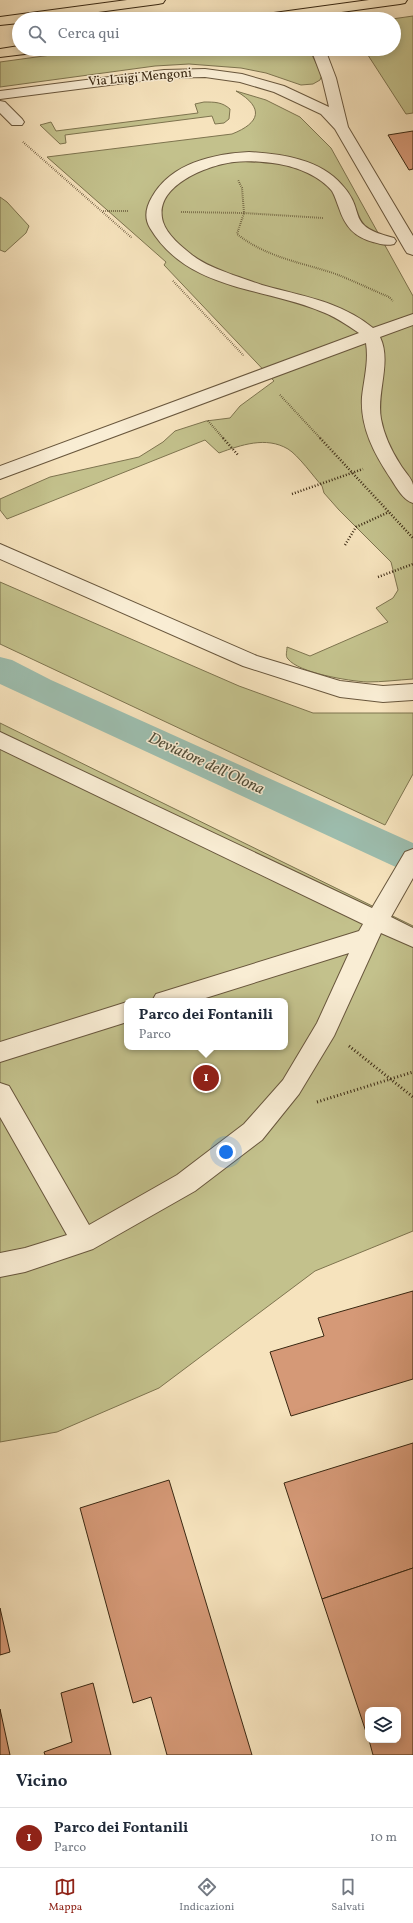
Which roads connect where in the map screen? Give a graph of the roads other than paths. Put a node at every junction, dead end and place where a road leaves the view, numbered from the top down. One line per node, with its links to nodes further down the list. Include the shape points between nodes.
1 (158, 0): 3 (main road)
2 (400, 0): 7 (main road)
3 (139, 1): 5 (main road)
4 (286, 4): 6 (main road)
5 (63, 12)
6 (296, 12)
7 (326, 12)
8 (12, 19): 9 (main road)
9 (0, 21)
10 (12, 52): 11 (main road)
11 (0, 54)
12 (321, 56): 16 (street, via 330,76)
13 (0, 95): 16 (street, Via Luigi Mengoni, via 164,74 205,73 242,78 279,88 326,111)
14 (0, 105): 15 (street)
15 (17, 122)
16 (342, 127): 18 (street, Via Luigi Mengoni)
17 (388, 241): 20 (street, via 374,238 358,230 350,219 346,203 337,188 319,173 292,162 264,157 228,158 181,174 163,188 152,212 156,228 172,246 206,271 255,288 310,301 348,316)
18 (413, 250)
19 (413, 319): 20 (street)
20 (371, 335): 21 (street); 22 (street, via 376,345 371,405 377,437 395,472)
21 (0, 473)
22 (413, 497)
23 (0, 551): 24 (street, via 250,661 340,689 383,694)
24 (413, 692)
25 (0, 740): 27 (street)
26 (413, 858): 27 (street)
27 (372, 930): 28 (street); 29 (street); 33 (street, via 326,1029 291,1087 253,1132 186,1183)
28 (413, 938)
29 (173, 998)
30 (124, 1013): 31 (street)
31 (0, 1052)
32 (0, 1094): 33 (street)
33 (84, 1240): 34 (street, via 25,1260)
34 (0, 1265)

